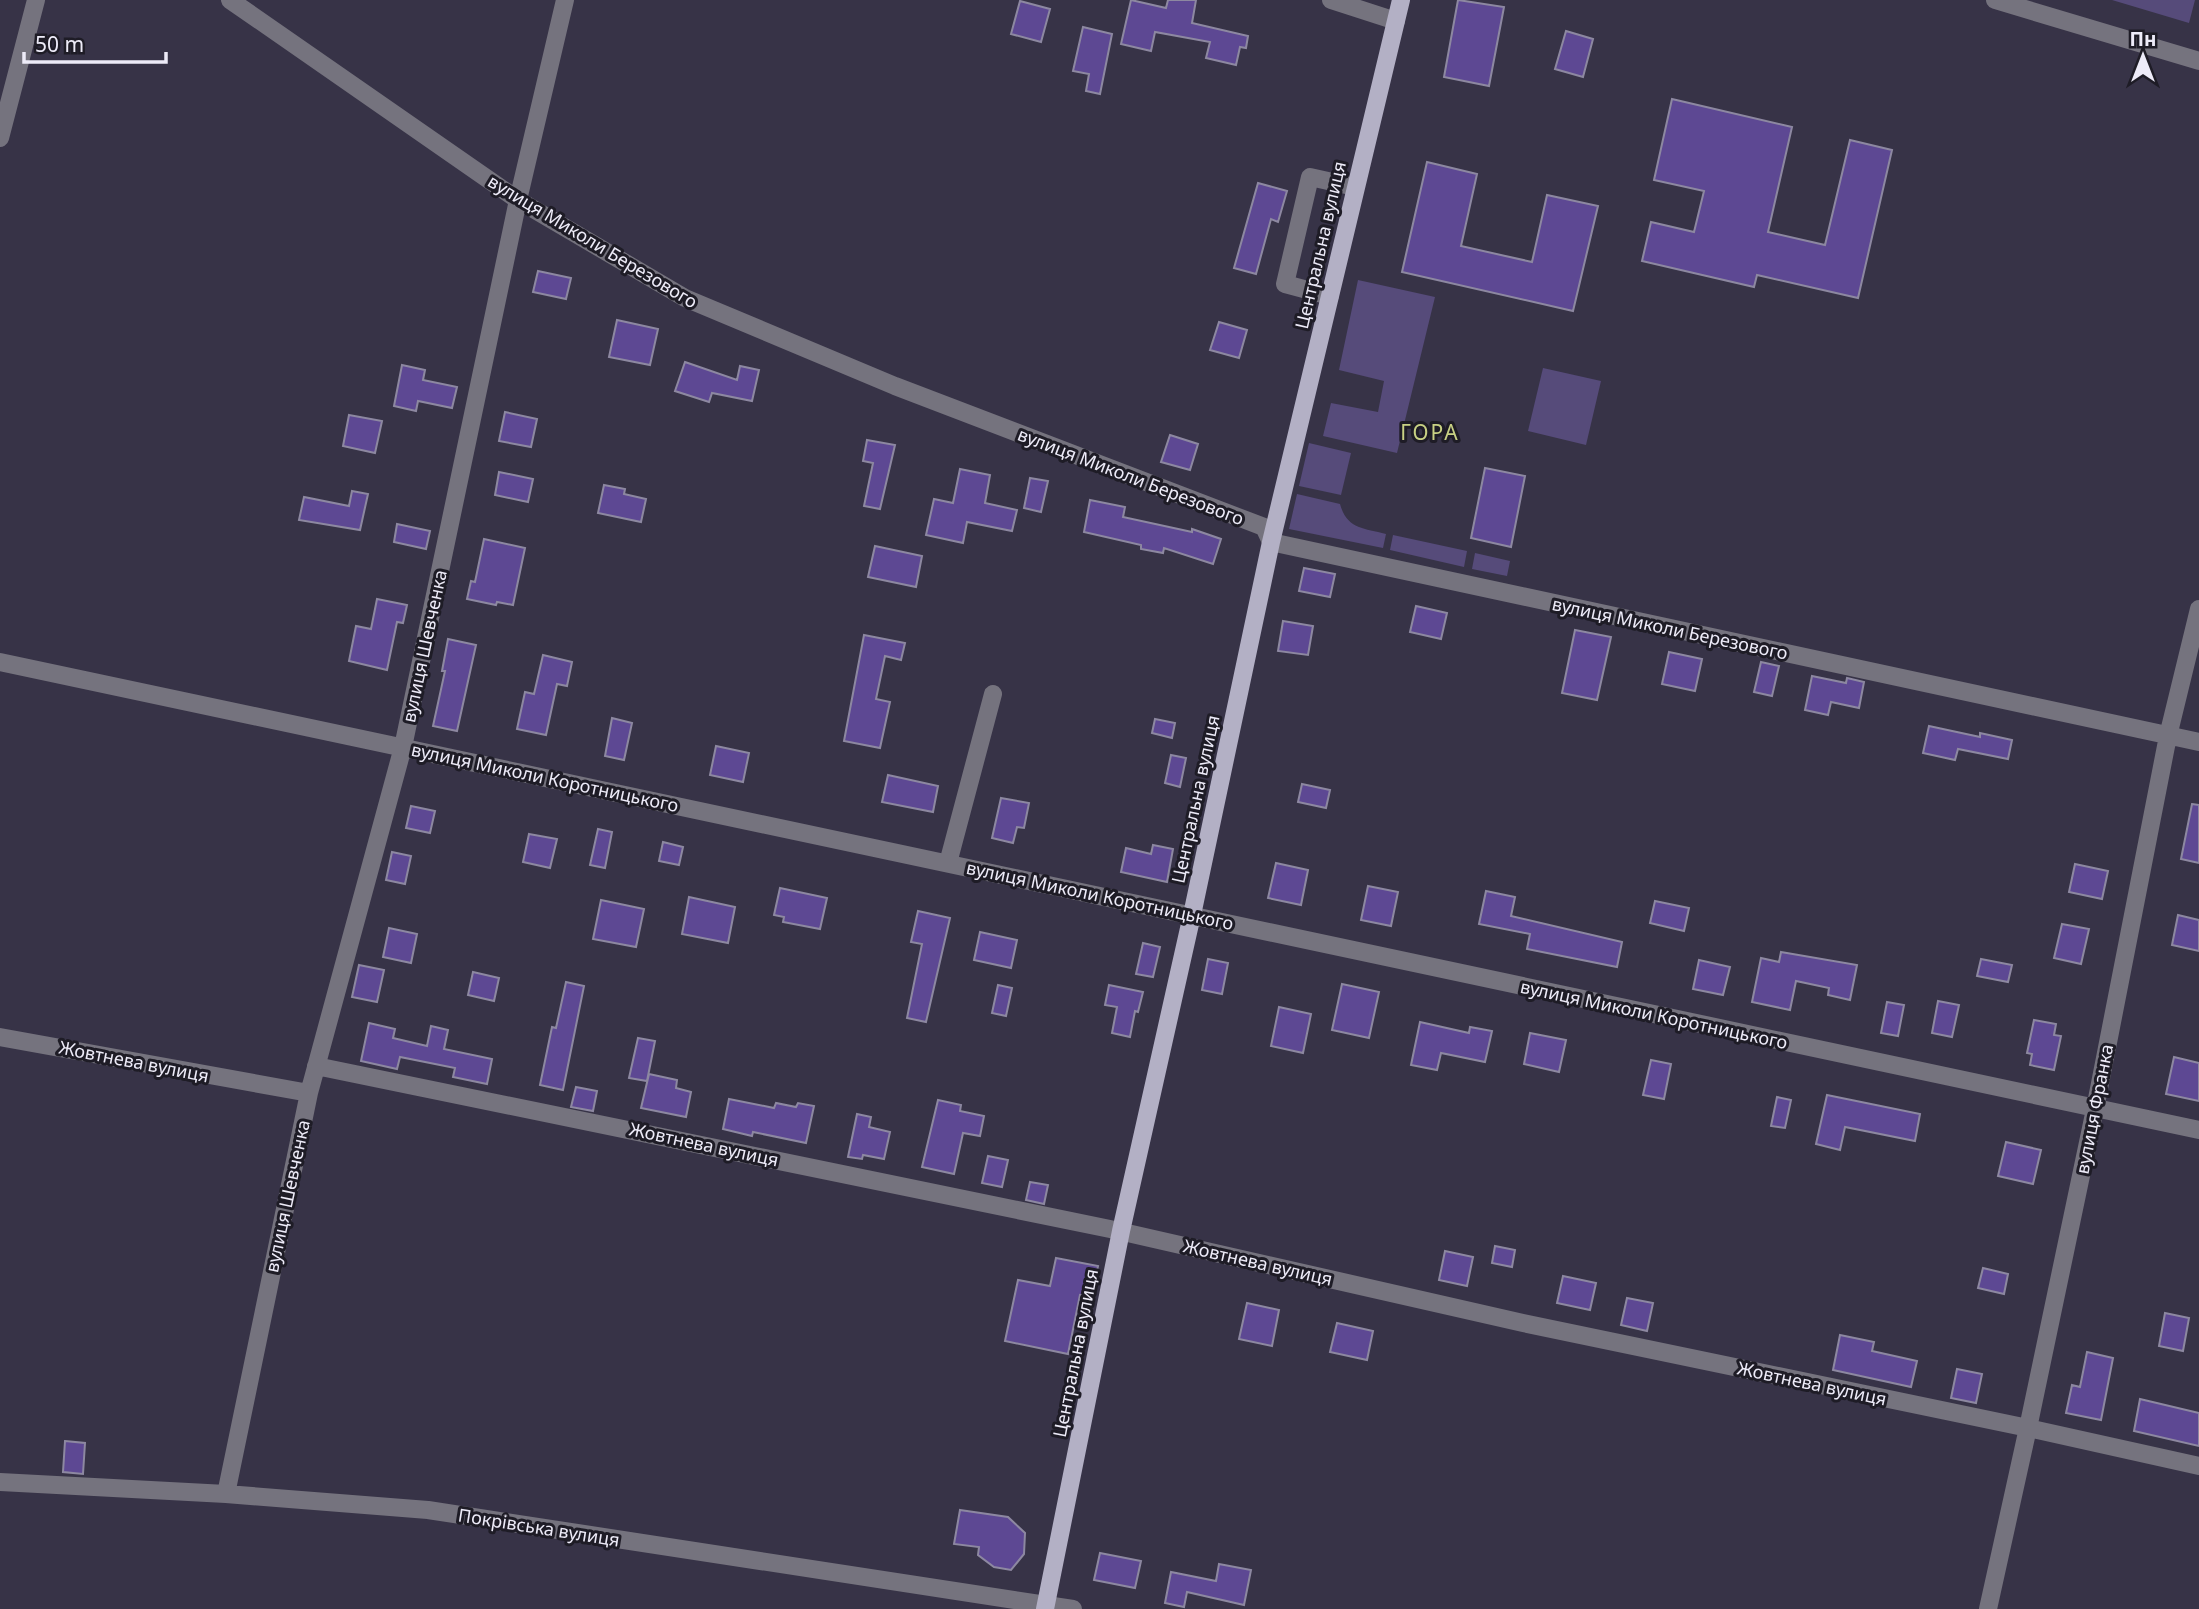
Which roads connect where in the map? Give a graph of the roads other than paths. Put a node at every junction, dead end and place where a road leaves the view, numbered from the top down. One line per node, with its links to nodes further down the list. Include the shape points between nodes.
1 (36, 0): 9 (street)
2 (230, 0): 11 (street, вулиця Миколи Березового)
3 (565, 0): 11 (street, вулиця Шевченка)
4 (1331, 0): 7 (street)
5 (1401, 0): 7 (main road, Центральна вулиця)
6 (1994, 0): 8 (street)
7 (1396, 21): 10 (main road, Центральна вулиця)
8 (2199, 61)
9 (0, 138)
10 (1356, 187): 12 (main road, Центральна вулиця); 12 (street, via 1310,177 1285,284)
11 (518, 200): 13 (street, вулиця Миколи Березового, via 685,298 895,386 1264,527); 19 (street, вулиця Шевченка)
12 (1330, 296): 13 (main road, Центральна вулиця)
13 (1271, 542): 17 (street, вулиця Миколи Березового); 21 (main road, Центральна вулиця)
14 (2199, 609): 17 (street, вулиця Франка)
15 (0, 662): 19 (street, вулиця Миколи Коротницького)
16 (993, 694): 20 (street)
17 (2168, 736): 18 (street, вулиця Миколи Березового); 25 (street, вулиця Франка)
18 (2199, 741)
19 (403, 747): 20 (street, вулиця Миколи Коротницького); 23 (street, вулиця Шевченка)
20 (948, 863): 21 (street, вулиця Миколи Коротницького)
21 (1192, 915): 25 (street, вулиця Миколи Коротницького); 27 (main road, Центральна вулиця)
22 (0, 1037): 24 (street, Жовтнева вулиця)
23 (316, 1066): 24 (street, вулиця Шевченка); 27 (street, Жовтнева вулиця)
24 (309, 1093): 31 (street, вулиця Шевченка)
25 (2095, 1109): 26 (street, вулиця Миколи Коротницького); 28 (street, вулиця Франка)
26 (2199, 1130)
27 (1121, 1231): 28 (street, Жовтнева вулиця, via 1523,1323); 32 (main road, Центральна вулиця)
28 (2028, 1428): 29 (street, Жовтнева вулиця); 34 (street, вулиця Франка)
29 (2199, 1466)
30 (0, 1482): 31 (street, Покрівська вулиця)
31 (226, 1494): 32 (street, Покрівська вулиця, via 429,1510)
32 (1046, 1607): 33 (street, Покрівська вулиця)
33 (1073, 1609)
34 (1988, 1609)

